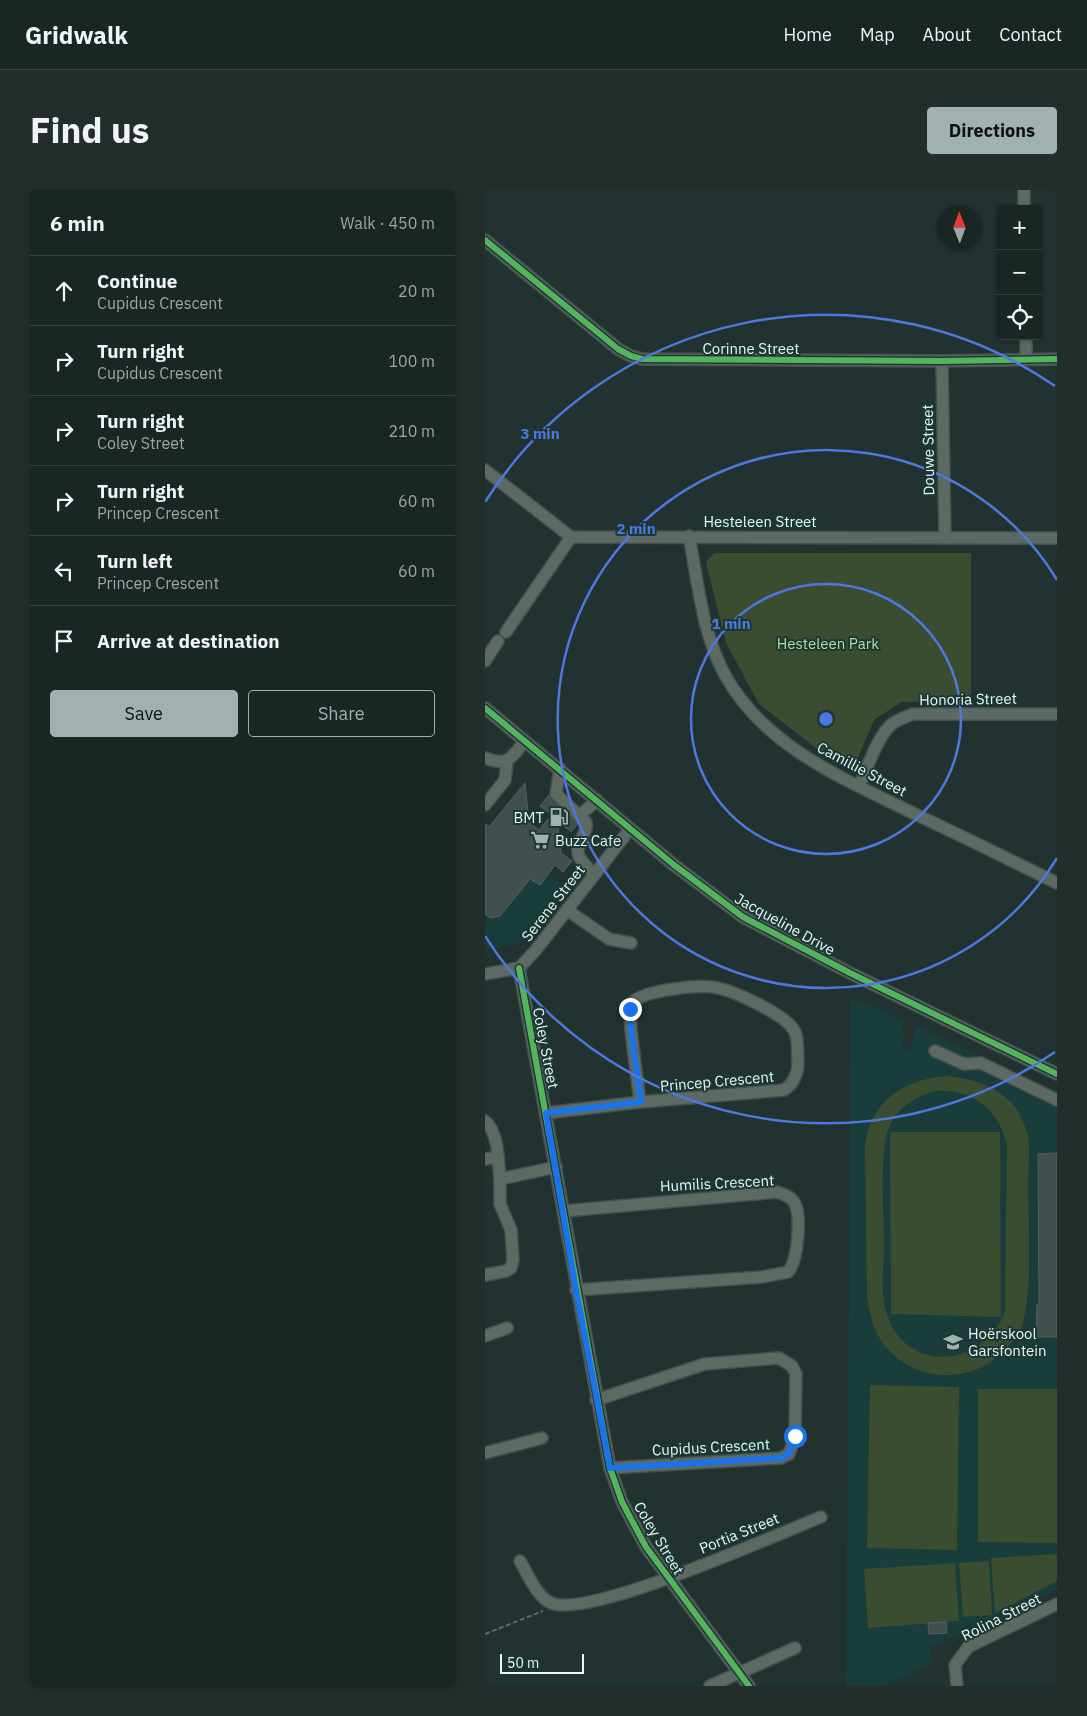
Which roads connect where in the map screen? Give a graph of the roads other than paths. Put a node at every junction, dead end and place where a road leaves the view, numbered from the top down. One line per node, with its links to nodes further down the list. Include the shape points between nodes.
1 (1024, 190): 2 (street)
2 (1024, 205)
3 (485, 240): 7 (street, Corinne Street, via 618,349 631,356 658,360)
4 (1026, 340): 5 (street)
5 (1026, 359): 6 (street, Corinne Street); 7 (street, Corinne Street)
6 (1057, 359)
7 (942, 361): 11 (street, Douwe Street)
8 (485, 470): 10 (street)
9 (689, 536): 10 (street, Hesteleen Street); 11 (street, Hesteleen Street); 20 (street, Camillie Street, via 713,647 740,698 754,715 820,767)
10 (571, 537): 13 (street)
11 (945, 538): 12 (street, Hesteleen Street)
12 (1057, 538)
13 (485, 661)
14 (485, 708): 16 (street, Jacqueline Drive)
15 (1057, 714): 20 (street, Honoria Street, via 906,716 888,727)
16 (525, 741): 18 (street); 19 (street, Jacqueline Drive)
17 (485, 758): 18 (street)
18 (507, 761): 22 (street, via 505,780)
19 (559, 770): 21 (street, Jacqueline Drive); 23 (street, via 556,794)
20 (859, 786): 26 (street, Camillie Street)
21 (597, 800): 23 (street); 24 (street, Jacqueline Drive)
22 (485, 806)
23 (579, 816): 25 (street, via 587,826 578,847 578,856)
24 (631, 829): 25 (street, Serene Street); 32 (street, Jacqueline Drive, via 723,904 771,934)
25 (595, 875): 27 (street, Serene Street)
26 (1057, 883)
27 (567, 910): 28 (street, via 609,939); 29 (street, Serene Street)
28 (631, 944)
29 (519, 968): 30 (street); 35 (street, Coley Street)
30 (485, 974)
31 (935, 1051): 33 (street, via 964,1064 981,1063)
32 (1057, 1074)
33 (1057, 1100)
34 (641, 1102): 34 (street, Princep Crescent, via 784,1090 797,1073 794,1031 771,1012 718,988 699,986 643,995 633,1002 630,1017); 35 (street, Princep Crescent)
35 (546, 1113): 39 (street, Coley Street)
36 (485, 1121): 37 (street, via 491,1126)
37 (498, 1157): 38 (street); 40 (street)
38 (485, 1159)
39 (556, 1167): 40 (street); 41 (street, Coley Street)
40 (500, 1179): 42 (street, via 500,1204 511,1230 513,1260 511,1268 506,1271)
41 (564, 1210): 43 (street, Coley Street); 43 (street, Humilis Crescent, via 777,1192 793,1200 797,1208 796,1256 788,1272 762,1277)
42 (485, 1275)
43 (576, 1290): 46 (street, Coley Street)
44 (507, 1328): 45 (street)
45 (485, 1336)
46 (596, 1400): 49 (street, Coley Street); 49 (street, Cupidus Crescent, via 705,1364 779,1358 792,1366 796,1374 795,1436 789,1454 781,1458)
47 (542, 1438): 48 (street)
48 (485, 1453)
49 (610, 1468): 52 (street, Coley Street, via 633,1524)
50 (821, 1517): 52 (street, Portia Street)
51 (520, 1561): 52 (street, Portia Street, via 545,1599 561,1606 583,1604)
52 (667, 1578): 55 (street, Coley Street)
53 (1057, 1604): 58 (street, Rolina Street, via 969,1647 955,1665)
54 (795, 1648): 55 (street)
55 (741, 1673): 56 (street); 57 (street, Coley Street)
56 (710, 1686)
57 (749, 1686)
58 (957, 1686)

